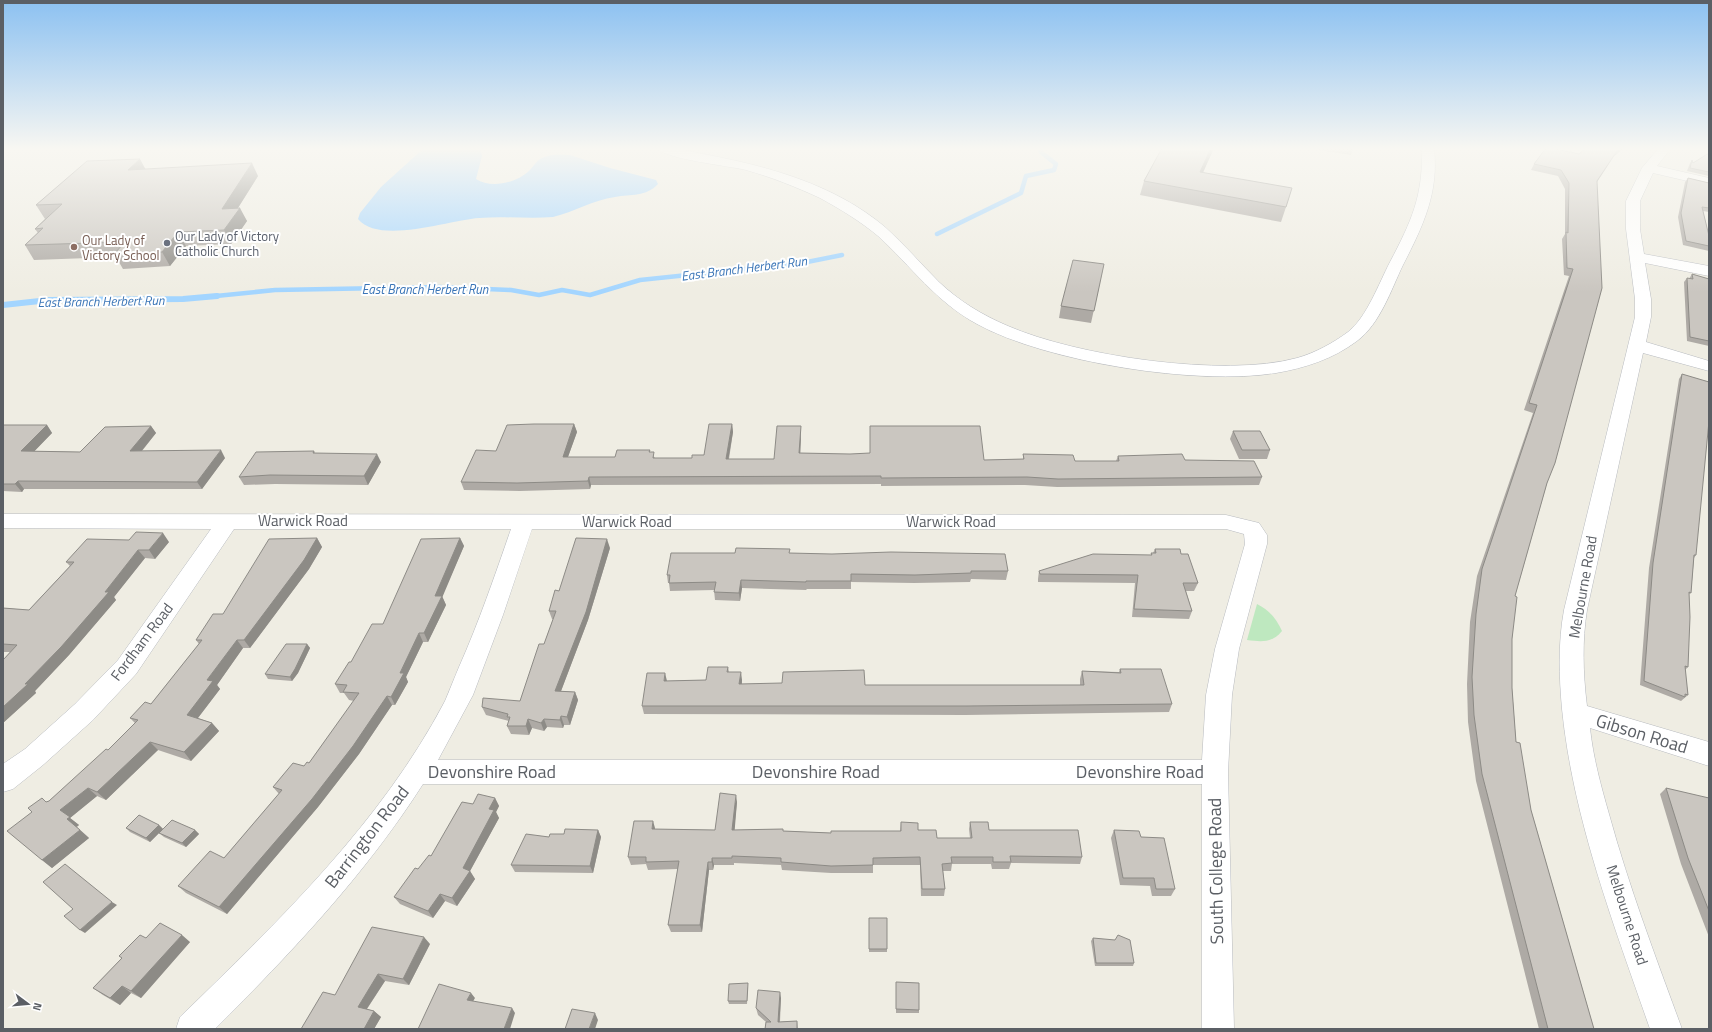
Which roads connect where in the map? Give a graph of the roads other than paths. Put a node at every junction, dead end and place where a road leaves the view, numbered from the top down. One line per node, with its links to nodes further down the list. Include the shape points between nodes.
1 (824, 196): 2 (street, via 857,213 890,239 946,297 1006,332 1093,356 1167,367 1233,372 1298,363 1340,347 1355,335 1367,321 1415,229)
2 (1424, 196)
3 (1635, 196): 4 (street, Melbourne Road, via 1632,229)
4 (1638, 257): 5 (street); 6 (street, Melbourne Road, via 1643,317)
5 (1709, 271)
6 (1636, 345): 7 (street); 12 (street, Melbourne Road, via 1578,594 1572,636)
7 (1709, 366)
8 (3, 521): 9 (street, Warwick Road)
9 (228, 521): 10 (street, Warwick Road); 16 (street, Fordham Road, via 128,667 34,757)
10 (524, 522): 11 (street, Warwick Road, via 1226,522); 14 (street, Barrington Road, via 486,634 454,709)
11 (1251, 528): 15 (street, South College Road, via 1256,535 1256,544 1228,649 1219,696)
12 (1575, 713): 13 (street, Gibson Road); 19 (street, Melbourne Road, via 1595,811)
13 (1709, 754)
14 (417, 772): 15 (street, Devonshire Road); 17 (street, Barrington Road, via 373,834 321,896 275,948)
15 (1215, 772): 18 (street, South College Road)
16 (3, 780)
17 (192, 1029)
18 (1218, 1029)
19 (1666, 1029)

